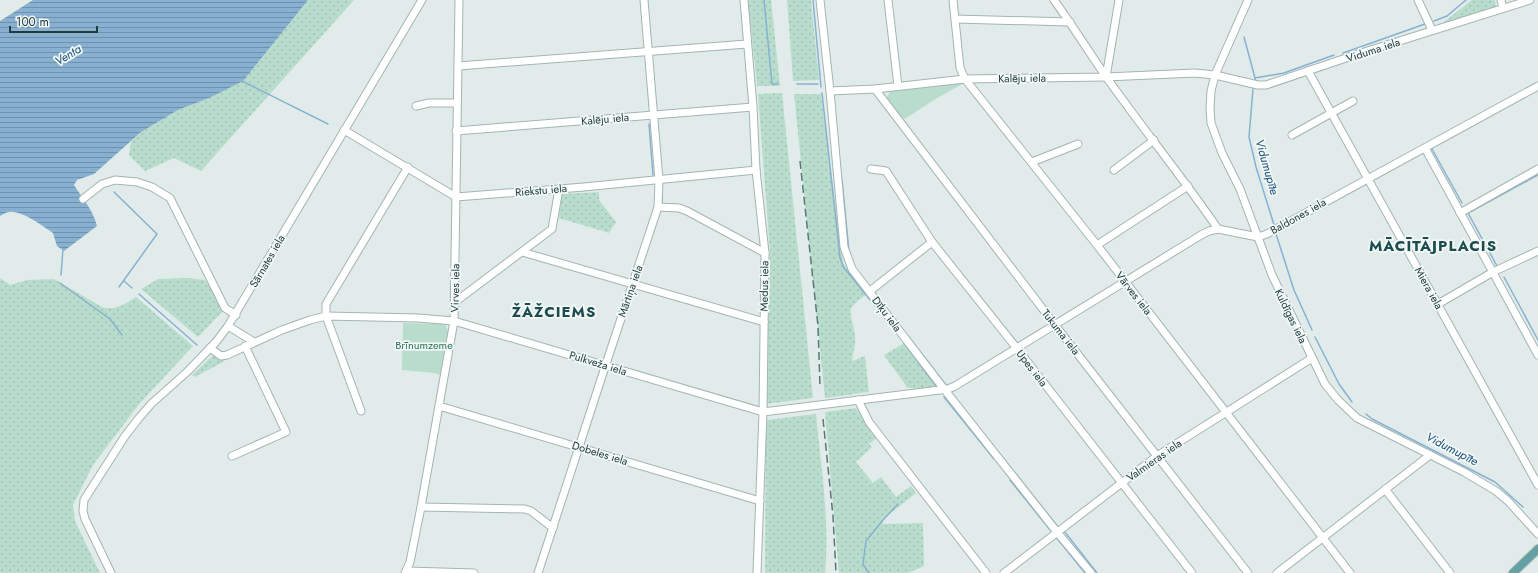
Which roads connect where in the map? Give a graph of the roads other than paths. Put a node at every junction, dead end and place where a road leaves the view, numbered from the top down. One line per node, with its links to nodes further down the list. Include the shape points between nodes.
1 (422, 0): 35 (street, Sārnates iela)
2 (459, 0): 20 (street, Virves iela)
3 (644, 0): 19 (street, Mārtiņa iela)
4 (744, 0): 18 (street, Medus iela)
5 (820, 0): 28 (street, Dīķu iela)
6 (888, 0): 25 (street)
7 (953, 0): 15 (street, Vārves iela)
8 (1054, 0): 16 (street)
9 (1119, 0): 23 (street)
10 (1248, 0): 22 (street, Kuldīgas iela)
11 (1418, 0): 17 (street)
12 (1501, 0): 14 (street)
13 (1530, 0): 14 (street, Viduma iela)
14 (1503, 8): 17 (street, Viduma iela)
15 (955, 19): 16 (street); 24 (street, Vārves iela, via 960,68)
16 (1070, 22): 23 (street)
17 (1432, 30): 21 (street, Viduma iela)
18 (747, 44): 19 (street); 32 (street, Medus iela)
19 (648, 52): 20 (street); 34 (street, Mārtiņa iela)
20 (458, 66): 30 (street, Virves iela)
21 (1308, 71): 22 (street, Viduma iela, via 1266,85); 33 (street, Miera iela)
22 (1215, 76): 23 (street, Kalēju iela, via 1195,73); 56 (street, Kuldīgas iela, via 1210,97 1211,123 1240,188)
23 (1106, 77): 24 (street, Kalēju iela); 38 (street)
24 (965, 79): 25 (street, Kalēju iela); 41 (street, Vārves iela)
25 (898, 86): 27 (street, Kalēju iela)
26 (1538, 86): 40 (street, Baldones iela)
27 (875, 89): 28 (street, Kalēju iela); 72 (street, Tukuma iela)
28 (830, 91): 65 (street, Dīķu iela, via 844,247 852,269)
29 (1353, 101): 33 (street)
30 (457, 103): 31 (street, via 429,103); 36 (street, Virves iela)
31 (416, 106)
32 (753, 107): 34 (street, Kalēju iela); 45 (street, Medus iela)
33 (1332, 114): 37 (street); 47 (street, Miera iela)
34 (654, 115): 36 (street, Kalēju iela); 48 (street, Mārtiņa iela)
35 (344, 130): 42 (street); 68 (street, Sārnates iela)
36 (456, 131): 51 (street, Virves iela)
37 (1292, 135)
38 (1154, 140): 46 (street); 49 (street)
39 (1078, 144): 41 (street)
40 (1425, 148): 47 (street, Baldones iela); 54 (street)
41 (1032, 162): 58 (street, Vārves iela)
42 (408, 167): 51 (street); 69 (street, via 326,304)
43 (870, 169): 57 (street, Upes iela, via 886,171)
44 (1538, 169): 54 (street)
45 (756, 170): 48 (street, Riekstu iela); 61 (street, Medus iela)
46 (1114, 170)
47 (1368, 178): 56 (street, Baldones iela); 67 (street, Miera iela)
48 (659, 180): 50 (street, Riekstu iela); 53 (street, Mārtiņa iela)
49 (1188, 186): 55 (street); 58 (street)
50 (559, 189): 51 (street, Riekstu iela); 60 (street, via 552,229)
51 (456, 197): 66 (street, Virves iela)
52 (83, 199): 68 (street, via 102,184 115,180 137,182 152,187 170,198 225,308)
53 (658, 207): 61 (street, via 687,211); 64 (street, Mārtiņa iela)
54 (1460, 213): 62 (street)
55 (1218, 229): 56 (street, Baldones iela); 63 (street, via 1201,235)
56 (1258, 237): 79 (street, Kuldīgas iela, via 1272,275)
57 (932, 242): 65 (street); 77 (street, Upes iela)
58 (1097, 245): 63 (street, Vārves iela)
59 (1538, 251): 62 (street)
60 (522, 252): 64 (street); 66 (street)
61 (764, 252): 71 (street, Medus iela)
62 (1494, 272): 67 (street); 78 (street)
63 (1125, 283): 72 (street); 86 (street, Vārves iela)
64 (633, 284): 71 (street); 80 (street, Mārtiņa iela)
65 (870, 291): 81 (street, Dīķu iela)
66 (456, 302): 70 (street, Virves iela)
67 (1438, 304): 92 (street, Miera iela)
68 (236, 315): 73 (street, Sārnates iela)
69 (326, 316): 70 (street, Pulkveža iela); 74 (street, Pulkveža iela); 84 (street)
70 (454, 321): 80 (street, Pulkveža iela); 83 (street, Virves iela)
71 (764, 322): 85 (street, Medus iela)
72 (1055, 325): 77 (street); 90 (street, Tukuma iela)
73 (228, 326): 74 (street); 76 (street, Sārnates iela)
74 (254, 342): 75 (street, Pulkveža iela)
75 (245, 346): 76 (street, Pulkveža iela, via 221,356); 89 (street, via 286,432)
76 (210, 348): 102 (street, Sārnates iela, via 139,418 84,500 85,519)
77 (1017, 348): 81 (street, Pulkveža iela, via 955,386); 91 (street, Upes iela)
78 (1538, 355)
79 (1312, 358): 86 (street, Valmieras iela); 88 (street, Kuldīgas iela, via 1325,384 1357,418)
80 (605, 365): 85 (street, Pulkveža iela); 87 (street, Mārtiņa iela)
81 (944, 389): 82 (street, Pulkveža iela); 97 (street, Dīķu iela)
82 (858, 400): 85 (street, Pulkveža iela); 106 (street, via 869,422)
83 (439, 406): 87 (street, Dobeles iela); 95 (street, Virves iela)
84 (361, 411)
85 (763, 412): 94 (street, Medus iela)
86 (1226, 412): 90 (street, Valmieras iela); 99 (street, Vārves iela)
87 (579, 447): 94 (street, Dobeles iela); 96 (street, Mārtiņa iela)
88 (1430, 455): 93 (street); 98 (street, Kuldīgas iela, via 1496,491)
89 (232, 456)
90 (1157, 456): 91 (street, Valmieras iela); 110 (street, Tukuma iela)
91 (1121, 483): 97 (street, Valmieras iela); 109 (street, Upes iela)
92 (1538, 485)
93 (1385, 489): 99 (street); 113 (street)
94 (760, 502): 105 (street, Medus iela)
95 (421, 508): 96 (street, via 525,509); 101 (street, Virves iela)
96 (553, 528): 104 (street, Mārtiņa iela)
97 (1057, 532): 107 (street, Valmieras iela); 108 (street, Dīķu iela)
98 (1538, 534)
99 (1323, 538): 111 (street); 112 (street, Vārves iela)
100 (1538, 549): 114 (main road)
101 (406, 572): 103 (street)
102 (111, 573)
103 (474, 573)
104 (538, 573)
105 (757, 573)
106 (986, 573)
107 (1004, 573)
108 (1091, 573)
109 (1192, 573)
110 (1248, 573)
111 (1277, 573)
112 (1350, 573)
113 (1450, 573)
114 (1513, 573)

